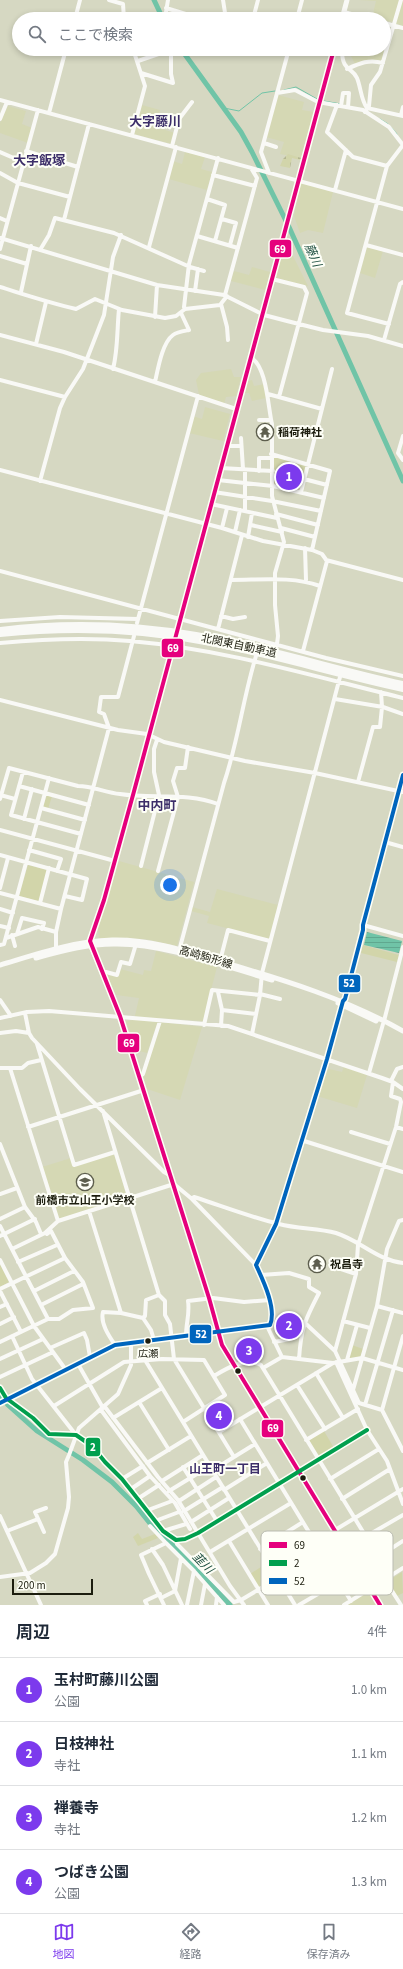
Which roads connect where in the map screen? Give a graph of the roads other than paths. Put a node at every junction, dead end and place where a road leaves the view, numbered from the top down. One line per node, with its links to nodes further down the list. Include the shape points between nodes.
1 (80, 0): 10 (street)
2 (109, 0): 11 (street, via 123,4)
3 (168, 0): 9 (street)
4 (223, 0): 14 (street)
5 (258, 0): 15 (street)
6 (302, 0): 16 (street)
7 (347, 0): 17 (main road)
8 (401, 0): 18 (street)
9 (166, 8): 12 (street); 13 (street)
10 (77, 12)
11 (124, 12)
12 (166, 12)
13 (179, 12)
14 (225, 12)
15 (254, 12)
16 (299, 12)
17 (344, 12)
18 (393, 25): 19 (street); 20 (street)
19 (403, 28)
20 (391, 33)
21 (64, 56): 43 (street)
22 (136, 56): 29 (street)
23 (152, 56): 29 (street)
24 (172, 56): 32 (street, via 173,83)
25 (287, 56): 33 (street)
26 (333, 56): 37 (main road)
27 (343, 56): 31 (street)
28 (385, 56): 30 (street)
29 (138, 61): 32 (street)
30 (383, 63): 31 (street, via 370,60); 42 (street, via 371,85)
31 (347, 69): 42 (street, via 357,77)
32 (141, 73): 47 (street, via 145,88)
33 (277, 92): 37 (street, via 297,91); 48 (street)
34 (0, 100): 35 (street)
35 (7, 102): 41 (street); 45 (street)
36 (192, 102): 50 (street, via 179,119)
37 (320, 102): 38 (street); 63 (main road)
38 (340, 105): 39 (street); 39 (street, via 343,92 349,93); 52 (street, via 327,132)
39 (348, 106): 42 (street)
40 (403, 106): 44 (street)
41 (38, 110): 43 (street); 53 (street)
42 (366, 110): 44 (street); 49 (street, via 389,127)
43 (49, 114): 46 (street)
44 (402, 116)
45 (0, 119)
46 (89, 124): 47 (street); 58 (street)
47 (132, 135): 50 (street)
48 (264, 143): 51 (street); 61 (street, via 261,155)
49 (403, 145): 57 (street)
50 (174, 146): 55 (street); 82 (street)
51 (276, 147)
52 (346, 150): 57 (street, via 357,159); 66 (street)
53 (26, 151): 56 (street); 58 (street)
54 (0, 152): 56 (street)
55 (218, 158): 59 (street); 62 (street)
56 (23, 162): 64 (street)
57 (387, 166): 69 (street)
58 (78, 167): 67 (street)
59 (252, 168): 61 (street); 65 (street, via 257,178)
60 (0, 173): 64 (street)
61 (268, 173): 63 (street)
62 (213, 174): 65 (street); 68 (street)
63 (298, 180): 66 (street); 93 (main road)
64 (18, 183): 67 (street); 74 (street)
65 (255, 186): 84 (street)
66 (335, 190): 69 (street)
67 (70, 197): 73 (street)
68 (207, 199): 72 (street, via 225,205); 76 (street)
69 (377, 202): 70 (street); 80 (street)
70 (403, 209)
71 (0, 218): 74 (street)
72 (222, 219): 78 (street); 79 (street, via 236,223)
73 (64, 220): 75 (street); 85 (street, via 55,218)
74 (7, 221): 77 (street)
75 (120, 235): 82 (street); 92 (street)
76 (197, 236): 78 (street); 89 (street)
77 (1, 238): 81 (street); 83 (street)
78 (215, 241): 79 (street)
79 (230, 245): 84 (street)
80 (366, 245): 86 (street); 110 (street, via 348,313)
81 (31, 246): 85 (street); 88 (street)
82 (149, 247): 89 (street)
83 (0, 248)
84 (238, 248): 100 (street)
85 (40, 250): 92 (street)
86 (403, 255)
87 (0, 256): 88 (street)
88 (27, 264): 99 (street)
89 (189, 266): 90 (street); 97 (street)
90 (198, 269): 91 (street); 98 (street)
91 (204, 271)
92 (110, 272): 95 (street); 102 (street)
93 (272, 278): 107 (main road); 109 (street, via 305,288 307,294)
94 (403, 282): 110 (street, via 400,284)
95 (157, 285): 97 (street); 108 (street)
96 (0, 287): 99 (street)
97 (185, 289): 98 (street); 105 (street)
98 (195, 291): 100 (street)
99 (21, 292): 101 (street)
100 (226, 296): 103 (street); 107 (street)
101 (46, 302): 102 (street, via 76,309 95,299); 114 (street)
102 (106, 304): 104 (street); 117 (street)
103 (221, 304): 105 (street); 112 (street)
104 (119, 308): 108 (street); 118 (street)
105 (185, 309): 106 (street)
106 (181, 313): 108 (street, via 169,318); 121 (street, via 189,330 173,334 169,340 163,351)
107 (262, 314): 109 (street); 116 (main road)
108 (155, 316)
109 (298, 324): 113 (street); 125 (street)
110 (389, 324): 113 (street)
111 (0, 335): 114 (street)
112 (228, 340)
113 (384, 340): 115 (street)
114 (36, 344): 117 (street)
115 (403, 346)
116 (250, 357): 122 (street, via 255,361); 126 (main road)
117 (87, 360): 118 (street); 124 (street)
118 (113, 369): 121 (street)
119 (332, 369): 127 (street)
120 (0, 380): 124 (street)
121 (155, 382): 123 (street)
122 (268, 394): 125 (street); 129 (street)
123 (198, 396): 126 (street); 159 (street)
124 (65, 397): 144 (street)
125 (279, 397): 127 (street)
126 (236, 409): 132 (main road)
127 (322, 409): 136 (street)
128 (260, 420): 129 (street)
129 (271, 420): 134 (street)
130 (403, 436): 135 (street, via 398,453)
131 (241, 438): 133 (street)
132 (227, 446): 133 (street); 137 (main road)
133 (241, 446): 139 (street)
134 (271, 456): 136 (street); 140 (street, via 259,458); 141 (street)
135 (403, 460)
136 (307, 465): 142 (street); 146 (street, via 330,471)
137 (221, 468): 139 (street); 143 (main road)
138 (0, 470): 144 (street)
139 (244, 470): 140 (street); 145 (street)
140 (259, 471): 141 (street)
141 (272, 472): 147 (street)
142 (304, 479): 146 (street); 149 (street)
143 (218, 480): 145 (street); 148 (main road)
144 (40, 481): 159 (street)
145 (245, 483): 147 (street); 150 (street)
146 (327, 485): 151 (street)
147 (273, 486): 149 (street); 152 (street)
148 (214, 492): 150 (street); 153 (main road)
149 (301, 492): 151 (street)
150 (245, 498): 152 (street); 156 (street)
151 (324, 498): 157 (street)
152 (272, 501): 157 (street); 160 (street)
153 (211, 504): 154 (street); 161 (main road)
154 (227, 508): 155 (street); 164 (street)
155 (240, 510): 156 (street); 166 (street)
156 (245, 511): 158 (street)
157 (321, 511): 163 (street)
158 (252, 513): 160 (street); 162 (street)
159 (166, 514): 161 (street); 180 (street)
160 (277, 516): 163 (street); 165 (street)
161 (206, 524): 164 (street); 183 (main road)
162 (251, 525): 165 (street); 168 (street)
163 (318, 525): 169 (street)
164 (222, 528): 166 (street)
165 (281, 530): 169 (street); 170 (street)
166 (235, 532): 167 (street)
167 (242, 535): 168 (street); 175 (street)
168 (248, 537): 170 (street)
169 (315, 537): 172 (street)
170 (284, 544): 171 (street); 176 (street)
171 (305, 548): 172 (street); 177 (street)
172 (312, 550): 173 (street, via 322,554)
173 (326, 560): 178 (street); 179 (street)
174 (0, 571): 180 (street)
175 (231, 580): 176 (street); 181 (street)
176 (275, 580): 177 (street); 193 (street)
177 (306, 580): 179 (street)
178 (403, 580)
179 (320, 586): 196 (street)
180 (142, 608): 183 (street); 184 (street, via 138,621 60,617)
181 (221, 616): 182 (street, via 234,619); 185 (street)
182 (245, 616)
183 (180, 618): 185 (street); 195 (main road)
184 (2, 624): 186 (highway, 北関東自動車道, via 86,625)
185 (218, 628): 190 (street)
186 (165, 633): 187 (highway, 北関東自動車道, via 49,630); 189 (highway, 北関東自動車道)
187 (0, 634)
188 (134, 636): 191 (street)
189 (183, 636): 201 (highway, 北関東自動車道, via 251,647); 202 (highway, 北関東自動車道)
190 (260, 640): 193 (street); 194 (street)
191 (132, 641): 192 (street, via 86,639); 195 (street); 209 (street, via 118,697 101,697 99,712 104,714)
192 (0, 642)
193 (277, 644): 196 (street)
194 (259, 645)
195 (172, 646): 198 (street); 210 (main road)
196 (303, 651): 199 (street, via 342,664)
197 (256, 656): 198 (street)
198 (254, 661): 200 (street); 213 (street)
199 (403, 676)
200 (339, 680): 203 (street); 205 (street)
201 (403, 684)
202 (403, 689)
203 (381, 692): 204 (street); 207 (street)
204 (403, 698)
205 (335, 699): 207 (street); 215 (street)
206 (0, 700): 209 (street)
207 (382, 707): 208 (street); 218 (street, via 380,727 373,727)
208 (403, 714)
209 (109, 728): 210 (street); 220 (street)
210 (149, 736): 211 (street); 224 (main road)
211 (157, 740): 212 (street); 225 (street, via 154,749 154,772)
212 (188, 747): 213 (street); 227 (street, via 185,768 177,768 174,781)
213 (232, 758): 215 (street); 229 (street)
214 (23, 772): 217 (street); 219 (street); 226 (street, via 9,768)
215 (315, 773): 218 (street); 268 (street)
216 (403, 775): 222 (street)
217 (49, 778): 220 (street); 223 (street)
218 (358, 782): 222 (street)
219 (19, 786): 221 (street); 228 (street)
220 (94, 788): 224 (street); 230 (street)
221 (32, 789): 223 (street); 232 (street)
222 (401, 791): 238 (street)
223 (45, 793): 230 (street); 231 (street)
224 (133, 795): 225 (street); 244 (main road)
225 (159, 795): 227 (street); 246 (street)
226 (0, 797): 228 (street)
227 (178, 797): 229 (street); 249 (street)
228 (15, 799): 232 (street, via 11,815)
229 (218, 804): 275 (street)
230 (89, 805): 233 (street)
231 (41, 808): 233 (street); 234 (street)
232 (24, 819): 234 (street)
233 (85, 820): 236 (street)
234 (37, 822): 236 (street); 237 (street)
235 (0, 830): 237 (street)
236 (81, 834): 241 (street)
237 (33, 838): 240 (street); 241 (street)
238 (385, 842): 239 (street); 260 (street)
239 (403, 847)
240 (29, 850): 245 (street); 248 (street, via 61,858)
241 (77, 850): 244 (street); 250 (street)
242 (0, 855): 243 (street)
243 (8, 858): 245 (street); 251 (street)
244 (115, 860): 269 (main road)
245 (26, 862): 247 (street); 255 (street)
246 (141, 866)
247 (49, 868): 248 (street); 256 (street)
248 (57, 871): 250 (street)
249 (158, 871)
250 (70, 874): 254 (street); 254 (street, via 88,880 82,900)
251 (2, 875): 252 (street)
252 (0, 888)
253 (0, 892): 255 (street)
254 (64, 896): 258 (street)
255 (17, 897): 256 (street); 259 (street)
256 (40, 903): 258 (street)
257 (0, 909): 259 (street)
258 (61, 909): 264 (street)
259 (13, 913): 262 (street)
260 (363, 925): 266 (street); 285 (street)
261 (0, 926): 262 (street)
262 (8, 928): 267 (street)
263 (42, 929): 264 (street); 265 (street); 265 (street, via 44,923 22,918)
264 (56, 932): 274 (street)
265 (15, 934): 267 (street); 272 (street)
266 (403, 936)
267 (6, 938): 271 (street, via 4,944)
268 (270, 941): 276 (street, via 228,930); 280 (street)
269 (90, 943): 270 (main road, 高崎駒形線); 274 (main road, 高崎駒形線); 278 (main road, 高崎駒形線); 279 (street)
270 (136, 943): 275 (main road, 高崎駒形線); 279 (street, via 130,964 121,962 117,975)
271 (0, 945)
272 (15, 946)
273 (403, 947): 293 (street)
274 (56, 949): 277 (main road, 高崎駒形線)
275 (178, 951): 276 (main road, 高崎駒形線); 280 (main road, 高崎駒形線)
276 (220, 961): 280 (main road, 高崎駒形線)
277 (0, 965)
278 (0, 968)
279 (102, 973): 290 (street)
280 (261, 975): 282 (street); 285 (main road, 高崎駒形線, via 302,986)
281 (218, 992): 282 (street); 286 (street); 294 (street, via 212,990)
282 (260, 995): 283 (street); 288 (street)
283 (280, 999)
284 (0, 1000): 289 (street)
285 (342, 1003): 293 (main road, 高崎駒形線); 302 (street)
286 (222, 1010): 288 (street); 295 (street)
287 (26, 1012): 289 (street); 290 (street, via 50,1011); 298 (street); 301 (street, via 31,1033)
288 (256, 1014): 299 (street)
289 (11, 1016): 291 (street)
290 (120, 1016): 292 (street); 308 (street)
291 (0, 1018)
292 (160, 1020): 294 (street); 308 (street, via 143,1074)
293 (383, 1022): 296 (main road, 高崎駒形線); 300 (main road, 高崎駒形線); 307 (street)
294 (204, 1024): 295 (street)
295 (221, 1026): 299 (street)
296 (403, 1032)
297 (0, 1033): 298 (street)
298 (28, 1033): 301 (street)
299 (252, 1034): 302 (street)
300 (403, 1036)
301 (37, 1043): 303 (street); 312 (street)
302 (328, 1059): 307 (street); 319 (street)
303 (41, 1060): 306 (street, via 28,1063 22,1068); 314 (street)
304 (403, 1067): 309 (street, via 397,1069)
305 (0, 1068): 306 (street)
306 (10, 1068): 315 (street)
307 (369, 1073): 309 (street)
308 (140, 1076): 311 (street)
309 (392, 1082): 310 (street); 316 (street, via 391,1096 400,1099 401,1102)
310 (403, 1089)
311 (144, 1090): 312 (street); 325 (street)
312 (97, 1105): 313 (street); 314 (street)
313 (103, 1111): 322 (street); 325 (street)
314 (59, 1117): 315 (street); 322 (street, via 74,1165)
315 (28, 1127): 336 (street)
316 (396, 1127): 317 (street); 320 (street)
317 (403, 1129)
318 (351, 1132): 320 (street)
319 (301, 1140): 323 (street); 337 (street)
320 (390, 1144): 323 (street)
321 (1, 1148): 327 (street)
322 (114, 1152): 329 (street)
323 (383, 1166): 324 (street); 341 (street)
324 (403, 1172)
325 (171, 1176): 326 (street)
326 (174, 1184): 329 (street); 330 (street); 360 (street)
327 (17, 1188): 328 (street); 331 (street)
328 (0, 1194)
329 (129, 1198): 332 (street); 359 (street)
330 (192, 1199): 337 (street, via 194,1197); 349 (street)
331 (25, 1207): 333 (street); 334 (street)
332 (89, 1211): 336 (street); 367 (street)
333 (0, 1218)
334 (35, 1219): 339 (street); 340 (street)
335 (403, 1220): 346 (street, via 399,1221)
336 (58, 1221): 339 (street)
337 (276, 1224): 341 (street, via 326,1230); 349 (street)
338 (0, 1226): 340 (street)
339 (41, 1234): 342 (street, via 46,1235 51,1231); 343 (street)
340 (2, 1235): 343 (street)
341 (359, 1243): 346 (street); 352 (street)
342 (57, 1245): 344 (street); 347 (street)
343 (12, 1249): 347 (street)
344 (65, 1258): 351 (street); 354 (street)
345 (0, 1260): 355 (street)
346 (385, 1260): 348 (street); 364 (street)
347 (18, 1262): 354 (street)
348 (403, 1263)
349 (256, 1265): 353 (street)
350 (340, 1269): 352 (street)
351 (74, 1271): 356 (street); 358 (street)
352 (356, 1274): 372 (street)
353 (261, 1275): 361 (street); 373 (street, via 289,1273 309,1279 309,1287 319,1293)
354 (26, 1277): 355 (street); 358 (street)
355 (12, 1283): 357 (street); 376 (street)
356 (84, 1284): 363 (street); 371 (street, via 93,1308 73,1310 59,1319)
357 (0, 1290): 362 (street)
358 (34, 1291): 363 (street)
359 (159, 1295): 370 (street, via 146,1300); 385 (street, via 165,1301 165,1315 170,1324)
360 (209, 1298): 361 (street, via 244,1302); 379 (street); 383 (street, via 188,1301 190,1309)
361 (270, 1300): 377 (street, via 273,1314 270,1325)
362 (7, 1304): 365 (street); 369 (street)
363 (41, 1305): 371 (street)
364 (377, 1306): 366 (street); 378 (street)
365 (0, 1307)
366 (393, 1310): 368 (street); 406 (street)
367 (121, 1313): 370 (street); 391 (street, via 103,1312 102,1317)
368 (403, 1313)
369 (14, 1317): 374 (street); 380 (street)
370 (143, 1318): 387 (street)
371 (48, 1319): 376 (street)
372 (343, 1321): 375 (street); 394 (street)
373 (304, 1322): 381 (street); 394 (street)
374 (0, 1324)
375 (357, 1325): 378 (street); 403 (street)
376 (34, 1326): 380 (street); 386 (street)
377 (267, 1326): 379 (street); 389 (street)
378 (370, 1328): 398 (street)
379 (219, 1331): 383 (street); 408 (street, via 222,1345)
380 (21, 1332): 382 (street)
381 (301, 1333): 389 (street, via 290,1339); 401 (street)
382 (12, 1336): 388 (street); 393 (street)
383 (186, 1336): 385 (street)
384 (403, 1336): 411 (street)
385 (172, 1338): 387 (street); 400 (street)
386 (43, 1339): 392 (street); 393 (street)
387 (154, 1340): 390 (street)
388 (0, 1342)
389 (274, 1342): 397 (street)
390 (131, 1343): 391 (street); 404 (street)
391 (115, 1345): 396 (street)
392 (50, 1348): 395 (street); 396 (street, via 84,1333 88,1340)
393 (19, 1350): 399 (street); 409 (street)
394 (335, 1351): 405 (street)
395 (53, 1352): 409 (street); 412 (street)
396 (90, 1357): 407 (street)
397 (282, 1357): 401 (street); 410 (street)
398 (362, 1358): 403 (street); 406 (street); 422 (street)
399 (0, 1359)
400 (174, 1359): 402 (street); 415 (street, via 204,1360); 431 (street)
401 (299, 1359): 405 (street)
402 (145, 1360): 404 (street); 421 (street)
403 (347, 1360): 405 (street)
404 (132, 1361): 417 (street, via 124,1362); 430 (street, via 118,1394)
405 (336, 1362): 414 (street); 422 (street); 432 (street)
406 (378, 1363): 411 (street); 427 (street)
407 (78, 1364): 412 (street); 417 (street)
408 (234, 1364): 410 (street, via 259,1363); 415 (street); 429 (street)
409 (25, 1365): 416 (street); 418 (street)
410 (263, 1368): 423 (street)
411 (394, 1368): 413 (street); 433 (street)
412 (66, 1370): 418 (street)
413 (403, 1370)
414 (316, 1373): 419 (street); 435 (street)
415 (214, 1376): 431 (street, via 225,1395)
416 (0, 1377)
417 (88, 1384): 428 (street); 430 (street)
418 (36, 1385): 424 (street); 428 (street)
419 (297, 1385): 423 (street); 438 (street)
420 (0, 1388): 424 (street)
421 (162, 1388): 426 (street); 437 (street)
422 (353, 1391): 427 (street, via 360,1404)
423 (279, 1396): 429 (street); 444 (street)
424 (8, 1399): 425 (street); 441 (street, via 49,1434)
425 (1, 1402)
426 (139, 1402): 434 (street); 448 (street)
427 (366, 1405): 433 (street)
428 (54, 1406): 441 (street)
429 (260, 1407): 436 (street); 458 (street)
430 (103, 1408): 434 (street); 441 (street, via 80,1428); 454 (street)
431 (204, 1408): 437 (street); 440 (street)
432 (358, 1409): 435 (street); 439 (street)
433 (382, 1410): 445 (street)
434 (113, 1418): 454 (street)
435 (343, 1418): 438 (street)
436 (240, 1420): 440 (street); 446 (street)
437 (183, 1422): 442 (street)
438 (324, 1429): 444 (street)
439 (367, 1430): 447 (street); 452 (street)
440 (219, 1432): 451 (street)
441 (76, 1436): 462 (street, via 92,1446); 515 (street, via 66,1462 68,1508 58,1548 51,1559)
442 (191, 1436): 448 (street); 450 (street)
443 (403, 1437): 445 (street)
444 (306, 1440): 452 (street)
445 (398, 1440): 449 (street)
446 (255, 1444): 451 (street); 453 (street)
447 (379, 1449): 457 (street); 463 (street)
448 (169, 1450): 454 (street)
449 (403, 1451)
450 (203, 1455): 455 (street); 456 (street)
451 (234, 1458): 456 (street)
452 (318, 1460): 458 (street); 463 (street)
453 (267, 1463): 465 (street); 468 (street)
454 (145, 1464): 459 (street); 462 (street); 464 (street)
455 (183, 1468): 461 (street); 464 (street)
456 (211, 1468): 460 (street); 461 (street)
457 (390, 1469): 469 (street); 473 (street)
458 (299, 1472): 465 (street); 495 (street)
459 (150, 1476): 464 (street); 467 (street)
460 (216, 1477): 466 (street); 468 (street)
461 (191, 1478): 466 (street); 470 (street)
462 (122, 1479): 467 (street)
463 (330, 1479): 473 (street)
464 (160, 1483): 470 (street); 471 (street); 475 (street)
465 (280, 1484): 477 (street); 482 (street)
466 (197, 1488): 474 (street); 476 (street)
467 (131, 1489): 471 (street)
468 (224, 1489): 472 (street); 474 (street)
469 (401, 1490): 478 (street); 486 (street)
470 (169, 1491): 476 (street)
471 (139, 1498): 480 (street)
472 (229, 1498): 481 (street); 482 (street)
473 (342, 1499): 486 (street)
474 (204, 1500): 481 (street); 483 (street)
475 (172, 1501): 480 (street); 483 (street)
476 (179, 1501): 483 (street)
477 (291, 1503): 490 (street); 494 (street)
478 (403, 1504)
479 (46, 1508): 487 (street, via 36,1512)
480 (148, 1510): 488 (street)
481 (210, 1510): 489 (street); 491 (street)
482 (236, 1510): 489 (street); 494 (street)
483 (182, 1512): 488 (street); 491 (street)
484 (403, 1515): 501 (street)
485 (0, 1516): 496 (street)
486 (353, 1518): 495 (street); 500 (street)
487 (38, 1519): 496 (street); 502 (street)
488 (155, 1521): 497 (street)
489 (217, 1522): 503 (street)
490 (303, 1522): 498 (street); 499 (street)
491 (189, 1523): 493 (street); 497 (street); 503 (street)
492 (150, 1526): 507 (street)
493 (190, 1529)
494 (248, 1529): 505 (street); 509 (street)
495 (335, 1530)
496 (7, 1531): 515 (street)
497 (164, 1531): 504 (street)
498 (289, 1531)
499 (309, 1531)
500 (362, 1531)
501 (376, 1531)
502 (44, 1532)
503 (198, 1533): 504 (street, via 186,1539); 511 (street)
504 (176, 1540): 532 (street, via 230,1599 234,1602)
505 (229, 1541): 511 (street); 520 (street)
506 (403, 1541): 508 (street)
507 (166, 1543): 510 (street); 512 (street)
508 (393, 1547)
509 (260, 1549)
510 (152, 1550): 521 (street, via 164,1565); 530 (street, via 141,1555)
511 (210, 1552): 532 (street)
512 (181, 1558): 514 (street); 521 (street)
513 (403, 1569): 516 (street)
514 (194, 1571): 518 (street); 538 (street)
515 (26, 1573): 517 (street); 534 (street)
516 (393, 1574)
517 (0, 1577)
518 (205, 1584): 531 (street); 539 (street)
519 (261, 1587): 520 (street)
520 (258, 1589): 523 (street); 532 (street)
521 (175, 1591): 530 (street); 537 (street)
522 (393, 1593): 548 (street)
523 (261, 1594)
524 (262, 1595): 543 (street)
525 (289, 1595): 544 (street)
526 (316, 1595): 545 (street)
527 (348, 1595): 533 (street)
528 (360, 1595): 533 (street)
529 (374, 1595): 547 (street)
530 (160, 1596): 535 (street, via 145,1601); 536 (street)
531 (217, 1597): 540 (street); 541 (street)
532 (241, 1600): 542 (street)
533 (351, 1601): 546 (street)
534 (41, 1605)
535 (147, 1605)
536 (164, 1605)
537 (182, 1605)
538 (187, 1605)
539 (201, 1605)
540 (216, 1605)
541 (224, 1605)
542 (244, 1605)
543 (268, 1605)
544 (295, 1605)
545 (299, 1605)
546 (344, 1605)
547 (380, 1605)
548 (400, 1605)

